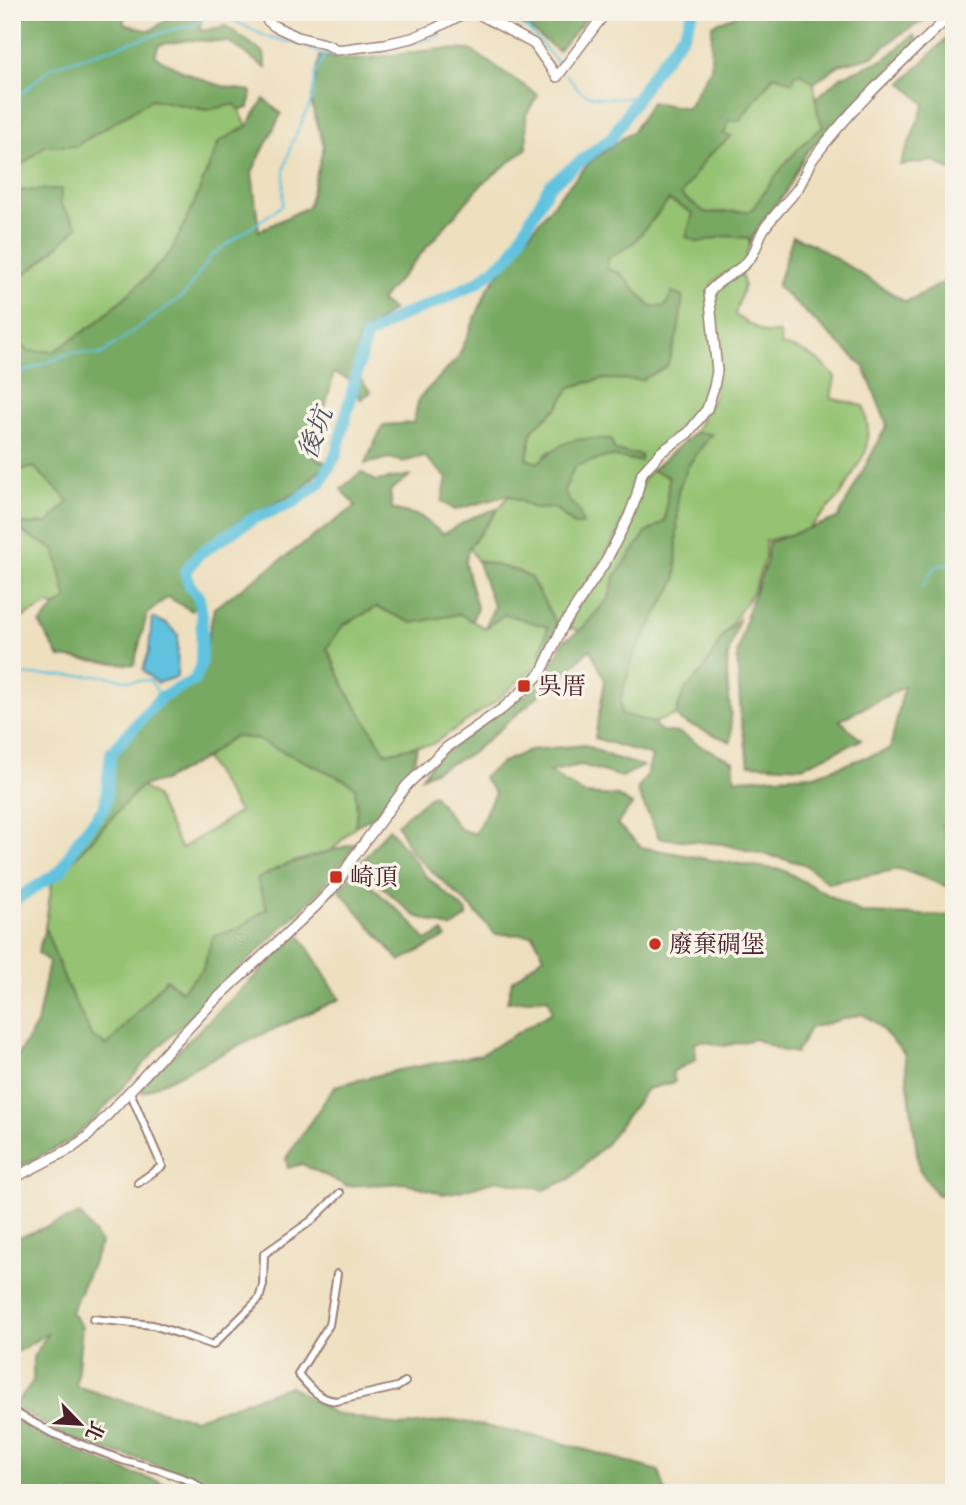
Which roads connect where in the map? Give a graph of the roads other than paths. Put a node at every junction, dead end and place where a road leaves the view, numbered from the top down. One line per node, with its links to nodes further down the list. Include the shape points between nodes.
1 (274, 12): 2 (street, via 267,20 274,26 337,50 412,38 475,12 534,44 556,78)
2 (606, 12)
3 (954, 12): 4 (street, via 842,124 773,216 752,256 709,292 717,371 707,409 688,433 642,472 624,526 563,626 541,673 407,785 337,884 209,1006)
4 (130, 1092): 5 (street, via 72,1148); 6 (street, via 162,1166)
5 (12, 1179)
6 (138, 1183)
7 (340, 1193): 9 (street, via 311,1221 264,1254 260,1298 213,1345 153,1325)
8 (337, 1274): 10 (street, via 330,1325 298,1374 313,1391 336,1401)
9 (93, 1319)
10 (405, 1382)
11 (12, 1410): 12 (street, via 54,1434 193,1482)
12 (206, 1493)

